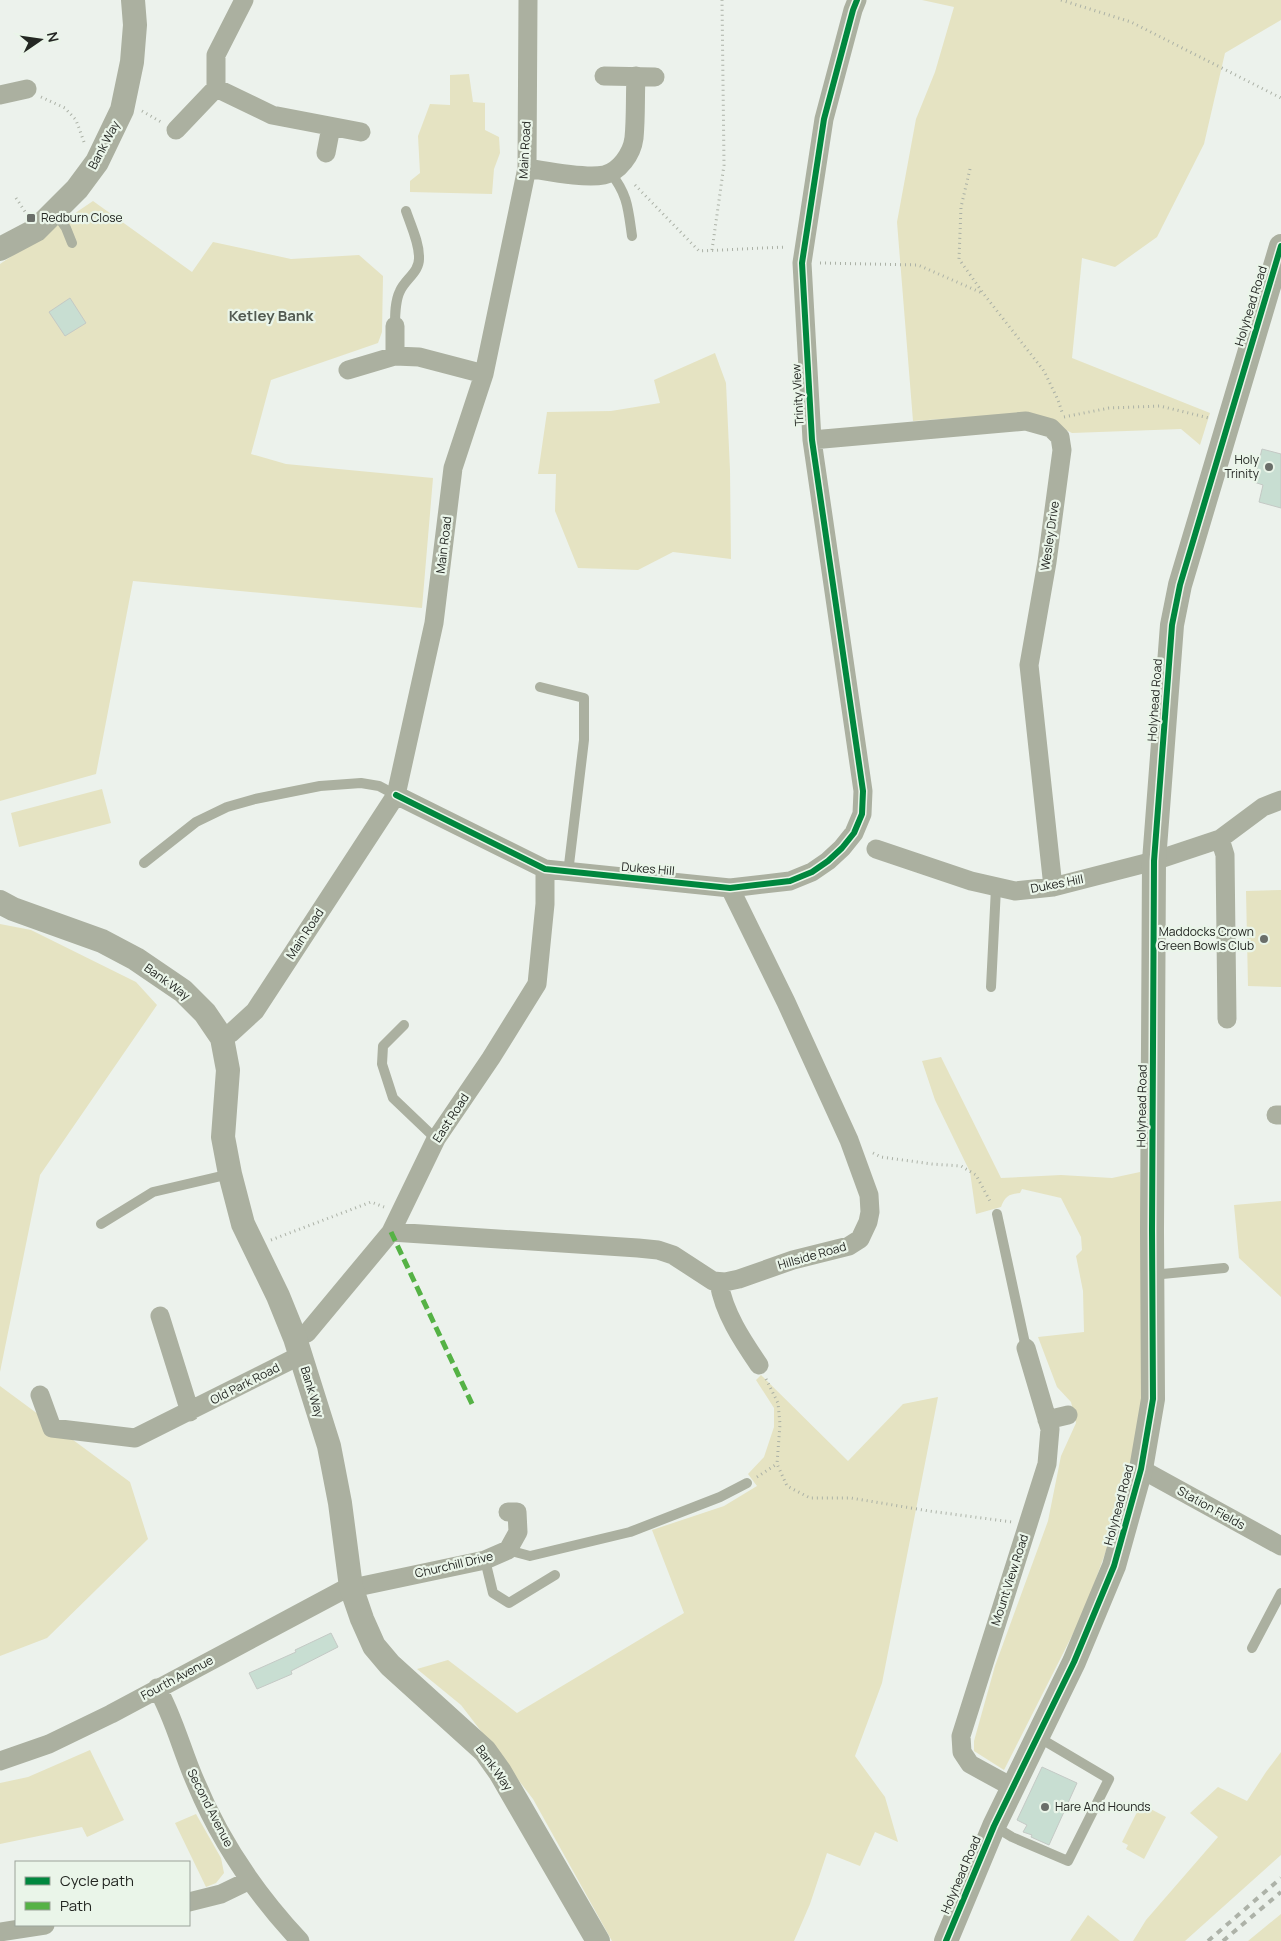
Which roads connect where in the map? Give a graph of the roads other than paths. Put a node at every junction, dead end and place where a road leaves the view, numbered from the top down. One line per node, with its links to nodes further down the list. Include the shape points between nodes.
1 (133, 0): 17 (street, Bank Way, via 132,62 122,110 98,162)
2 (244, 0): 8 (street, via 216,55)
3 (528, 0): 15 (street, Main Road)
4 (857, 0): 27 (street, Trinity View, via 824,119 803,255)
5 (604, 76): 6 (street)
6 (636, 76): 7 (street); 16 (street, via 634,140 626,158)
7 (655, 77)
8 (216, 88): 11 (street, via 272,115); 12 (street)
9 (28, 89): 10 (street)
10 (0, 95)
11 (331, 128): 13 (street); 14 (street)
12 (176, 130)
13 (361, 132)
14 (326, 153)
15 (527, 168): 16 (street, via 585,175 603,175); 26 (street, Main Road)
16 (614, 170): 19 (lane, via 624,192)
17 (55, 212): 20 (lane); 22 (street, Bank Way, via 36,230)
18 (406, 212): 23 (lane, via 420,259 414,275 400,290)
19 (632, 236)
20 (72, 243)
21 (1281, 246): 34 (street, Holyhead Road, via 1180,585 1172,625)
22 (0, 249)
23 (395, 326): 24 (street)
24 (395, 356): 25 (street); 26 (street, via 419,357)
25 (348, 370)
26 (484, 374): 30 (street, Main Road, via 453,468 434,623)
27 (812, 440): 29 (street, Trinity View); 38 (street, Wesley Drive, via 1026,421 1051,428 1060,437 1062,450 1047,562 1029,665)
28 (540, 687): 37 (lane, via 584,698 584,740)
29 (864, 791): 39 (street, Dukes Hill, via 862,814 854,833 828,861 790,881)
30 (396, 795): 35 (lane, via 379,786 362,783 320,786 255,799 227,807 196,822); 36 (street, Dukes Hill); 45 (street, Main Road, via 256,1011)
31 (1281, 800): 32 (street, Dukes Hill, via 1263,807)
32 (1220, 839): 34 (street, Dukes Hill); 43 (street, via 1225,855)
33 (876, 849): 40 (street, Dukes Hill)
34 (1154, 862): 38 (street, Dukes Hill); 52 (street, Holyhead Road)
35 (144, 863)
36 (545, 869): 37 (street, Dukes Hill); 46 (street, East Road, via 537,984)
37 (568, 873): 39 (street, Dukes Hill)
38 (1053, 887): 40 (street, Dukes Hill, via 1015,891)
39 (730, 888): 53 (street, Hillside Road, via 849,1140 870,1202 868,1222 860,1239 840,1249)
40 (996, 888): 42 (lane)
41 (0, 902): 45 (street, Bank Way, via 102,942 136,959 183,991 205,1013)
42 (991, 986)
43 (1227, 1019)
44 (404, 1025): 46 (lane, via 383,1046 382,1064 393,1098)
45 (222, 1038): 47 (street, Bank Way, via 228,1070 224,1137)
46 (436, 1139): 50 (street, East Road)
47 (230, 1174): 49 (lane, via 153,1192); 55 (street, Bank Way, via 243,1224 278,1296)
48 (997, 1214): 56 (lane)
49 (100, 1224)
50 (391, 1232): 53 (street, via 658,1250 673,1255); 55 (street, East Road)
51 (1224, 1268): 52 (lane)
52 (1152, 1275): 62 (street, Holyhead Road, via 1153,1399)
53 (719, 1283): 57 (street, via 730,1316)
54 (160, 1316): 59 (street)
55 (298, 1347): 59 (street, Old Park Road); 69 (street, Bank Way, via 329,1446)
56 (1026, 1348): 61 (street, Mount View Road)
57 (759, 1365)
58 (40, 1395): 59 (street, Old Park Road, via 52,1428 135,1438)
59 (190, 1412)
60 (1068, 1415): 61 (street)
61 (1047, 1420): 75 (street, Mount View Road, via 1050,1429 1047,1464 961,1736 962,1752 970,1764)
62 (1140, 1469): 65 (street, Station Fields); 73 (street, Holyhead Road, via 1114,1566)
63 (747, 1483): 66 (lane, via 630,1532 530,1556)
64 (508, 1512): 66 (street, Churchill Drive, via 517,1512 518,1532)
65 (1281, 1546)
66 (508, 1550): 67 (street, Churchill Drive)
67 (485, 1560): 68 (lane, via 492,1593 509,1603); 69 (street, Churchill Drive)
68 (555, 1576)
69 (351, 1587): 72 (street, Fourth Avenue); 82 (street, Bank Way, via 374,1646 390,1665 485,1751 500,1772)
70 (1281, 1593): 71 (lane)
71 (1252, 1648)
72 (158, 1688): 74 (street, Fourth Avenue, via 49,1744); 77 (street, Second Avenue, via 200,1792)
73 (1038, 1737): 75 (street, Holyhead Road); 76 (lane, via 1109,1778 1068,1861)
74 (0, 1761)
75 (1012, 1787): 76 (street, Holyhead Road)
76 (994, 1826): 83 (street, Holyhead Road)
77 (250, 1880): 78 (street, via 221,1894); 81 (street, Second Avenue)
78 (190, 1902)
79 (39, 1926): 80 (street)
80 (0, 1932)
81 (300, 1941)
82 (598, 1941)
83 (946, 1941)

